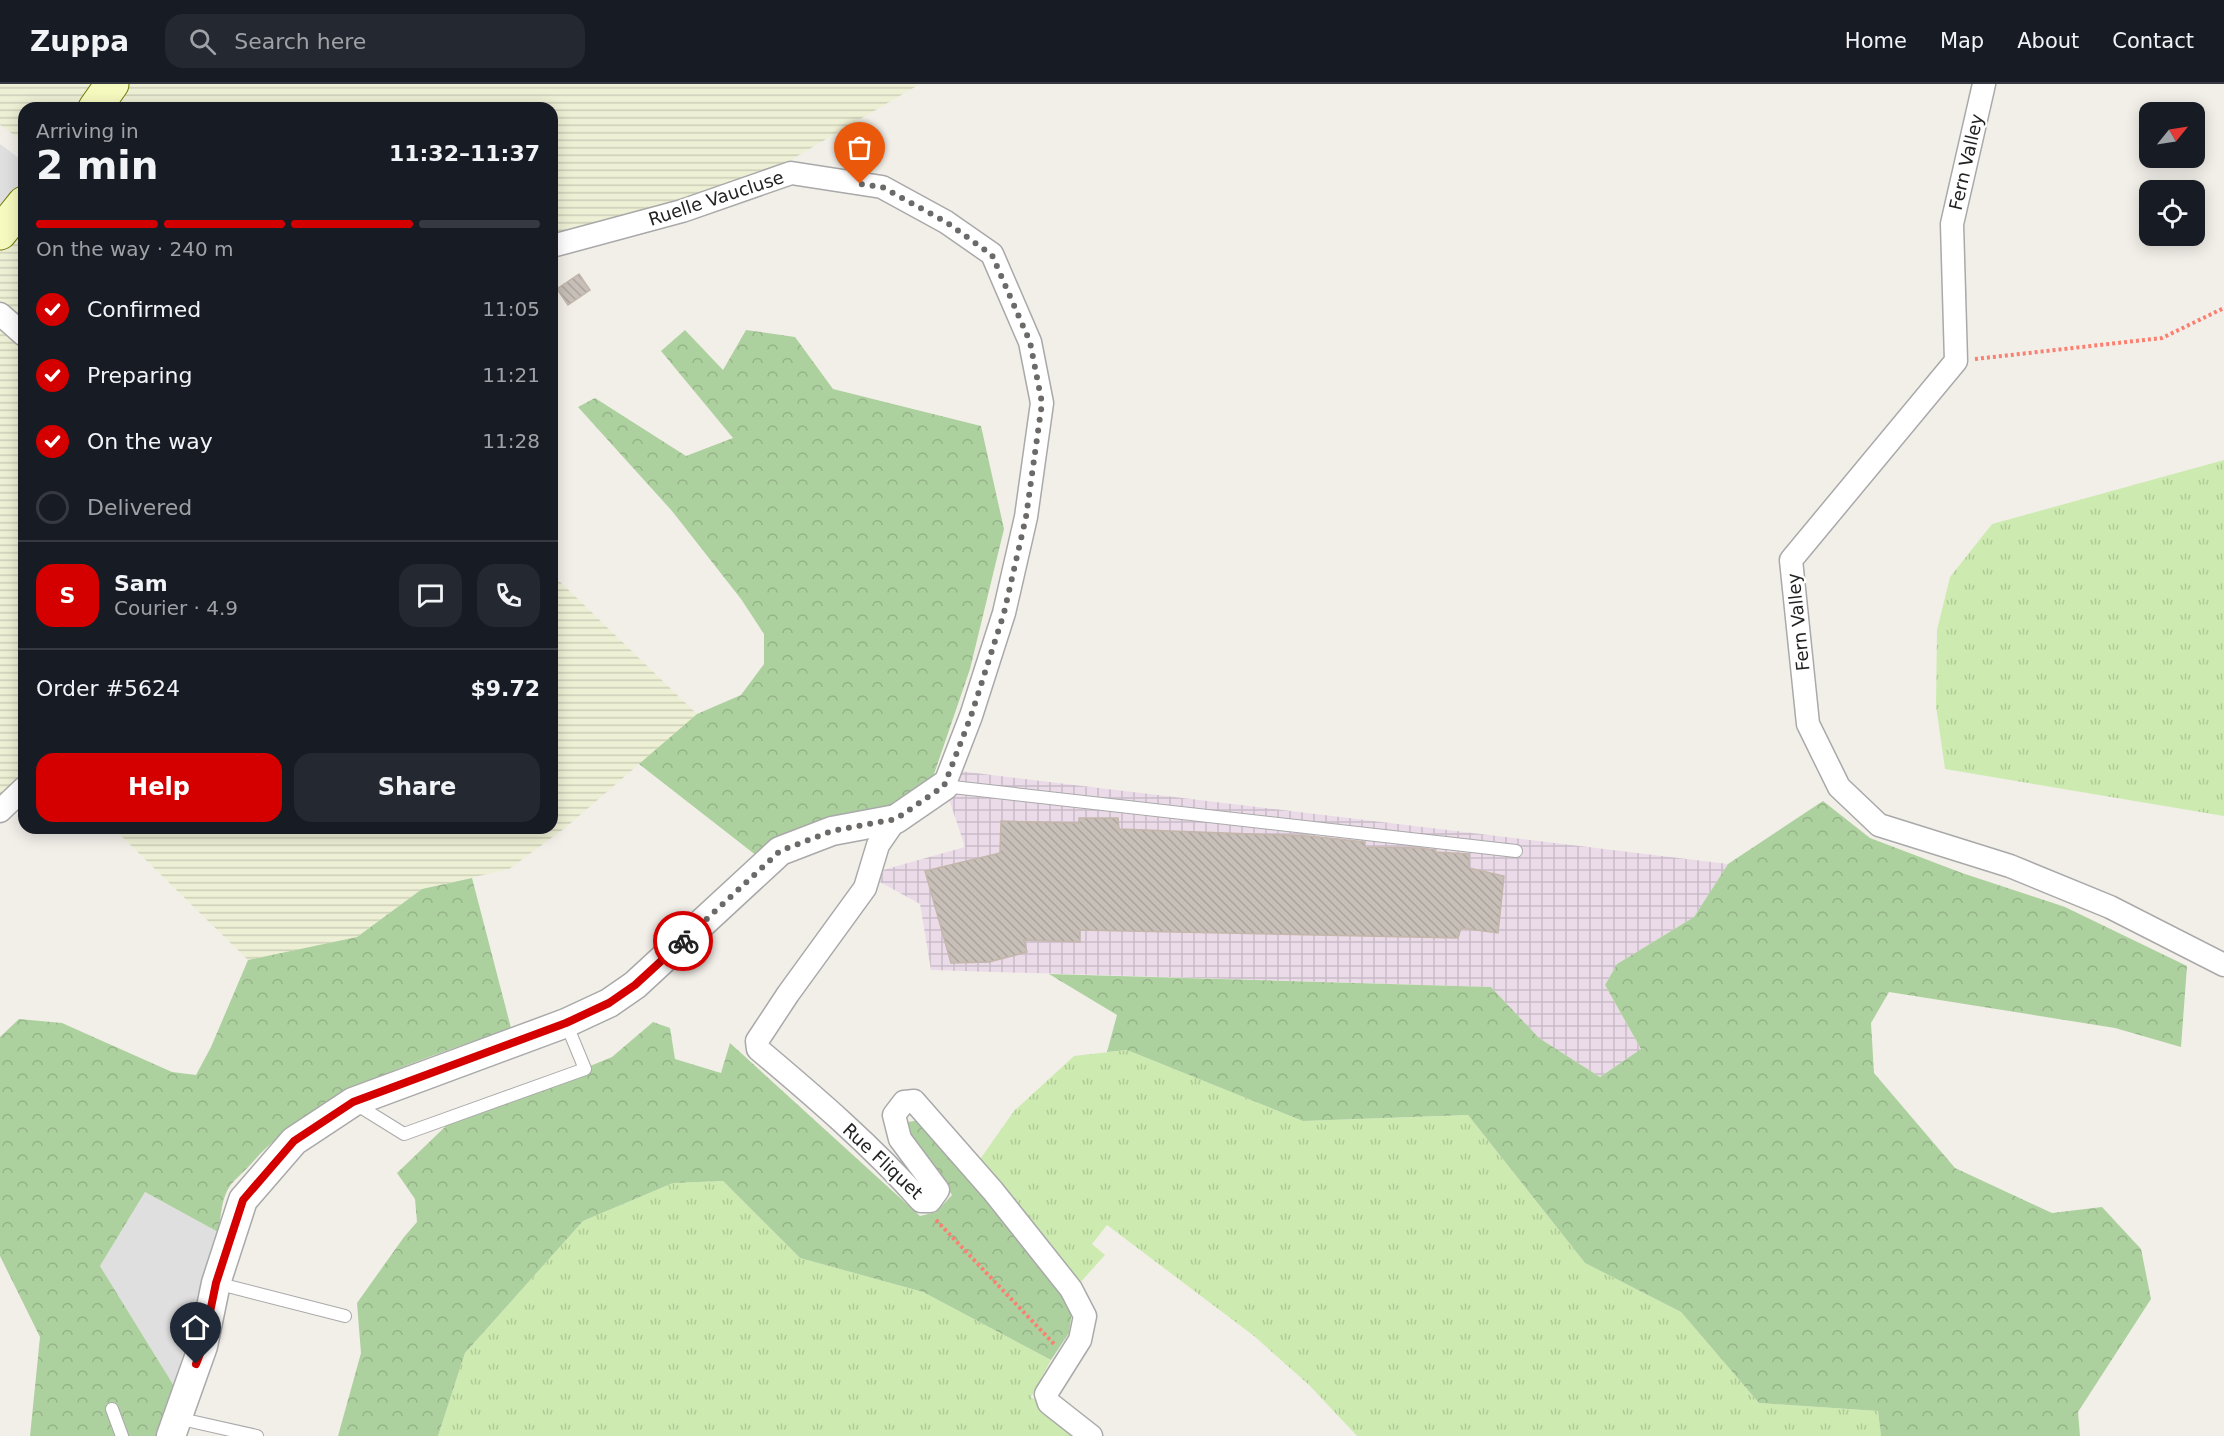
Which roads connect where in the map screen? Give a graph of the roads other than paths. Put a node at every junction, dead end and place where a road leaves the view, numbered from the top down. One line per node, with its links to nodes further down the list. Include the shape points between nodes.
1 (112, 84): 3 (main road)
2 (1984, 84): 14 (street, Fern Valley, via 1952,224 1956,361 1791,560 1808,724 1839,787 1879,825 2010,866 2110,907)
3 (98, 102)
4 (18, 210): 5 (main road)
5 (0, 233)
6 (558, 244): 9 (street, Ruelle Vaucluse, via 682,211 791,173 882,187 946,222 992,255 1030,342 1042,403 1026,517 1004,613)
7 (0, 314): 8 (street)
8 (18, 330)
9 (944, 786): 12 (street); 13 (lane)
10 (18, 794): 11 (street)
11 (0, 811)
12 (896, 819): 15 (street, via 832,831 780,851 635,985 609,1003); 23 (street, Rue Fliquet, via 878,845 865,888 788,994 757,1041 758,1049 854,1133 921,1201 930,1201 938,1190 900,1139 894,1115 904,1102 914,1101 993,1191 1071,1288 1085,1316 1080,1340 1046,1394 1049,1403)
13 (1516, 851)
14 (2224, 965)
15 (566, 1023): 16 (street); 16 (lane, via 585,1069 404,1134)
16 (353, 1102): 17 (street, via 294,1141 243,1200)
17 (216, 1283): 18 (lane); 20 (street, via 203,1346)
18 (345, 1316)
19 (112, 1409): 21 (lane)
20 (174, 1427): 22 (lane)
21 (122, 1436)
22 (257, 1436)
23 (1091, 1436)

